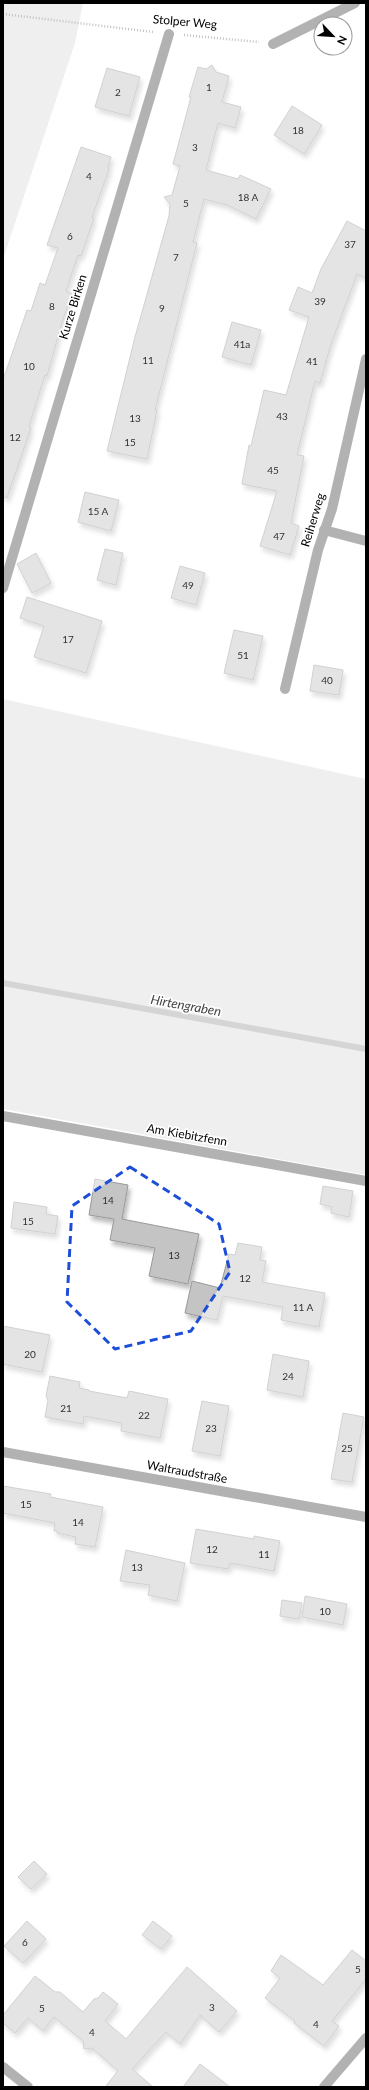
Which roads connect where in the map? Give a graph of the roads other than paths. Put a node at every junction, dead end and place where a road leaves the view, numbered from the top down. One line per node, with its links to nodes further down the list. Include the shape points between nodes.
1 (355, 3): 3 (street)
2 (169, 34): 7 (street, Kurze Birken)
3 (273, 44)
4 (366, 359): 5 (street, Reiherweg, via 332,508)
5 (324, 530): 6 (street); 8 (street, Reiherweg)
6 (366, 541)
7 (3, 588)
8 (285, 689)
9 (3, 1116): 10 (street, Am Kiebitzfenn)
10 (366, 1181)
11 (3, 1452): 12 (street, Waltraudstraße)
12 (366, 1517)
13 (366, 2038): 16 (street)
14 (3, 2067): 15 (street)
15 (28, 2087)
16 (324, 2087)

